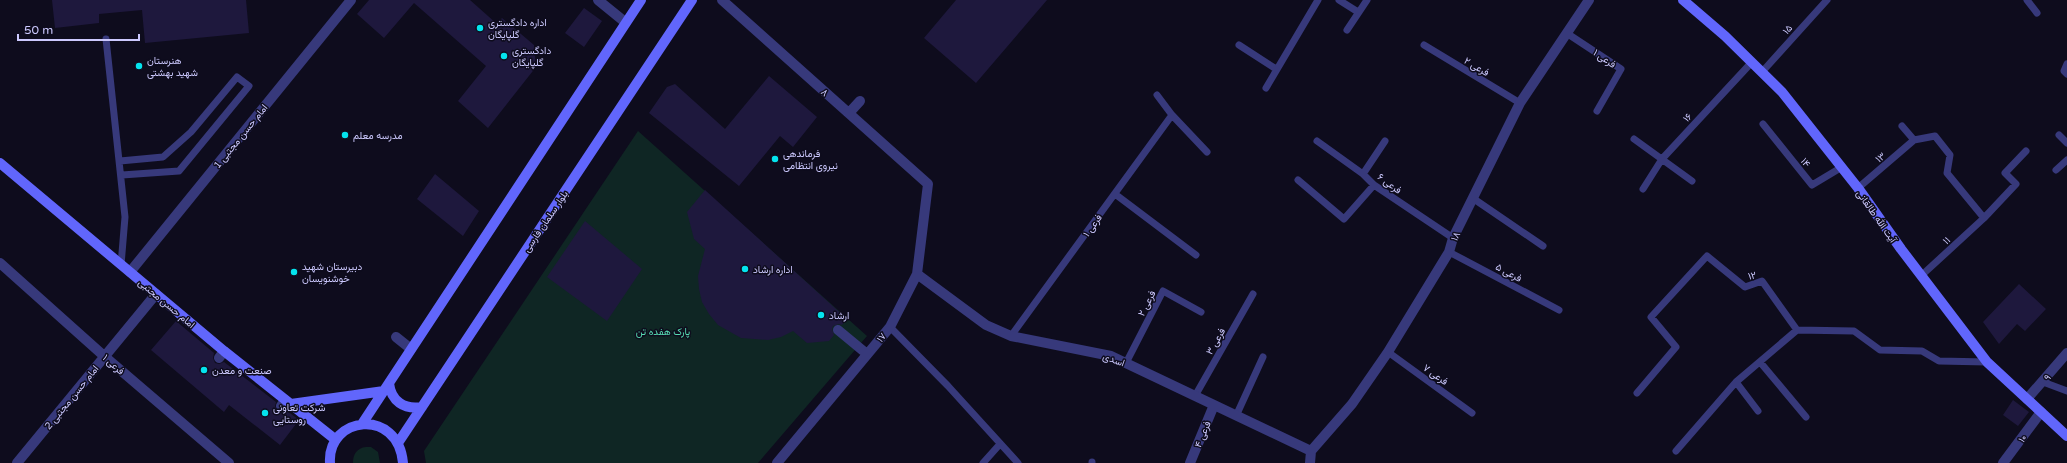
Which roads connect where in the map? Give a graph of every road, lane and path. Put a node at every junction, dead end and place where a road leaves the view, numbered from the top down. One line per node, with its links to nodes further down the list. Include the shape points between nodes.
1 (351, 0): 66 (street, امام حسن مجتبی 1)
2 (598, 0): 15 (street)
3 (640, 0): 15 (main road)
4 (692, 0): 96 (main road, بلوار سلمان فارسی)
5 (722, 0): 31 (street, ۸)
6 (1318, 0): 23 (lane)
7 (1340, 0): 13 (lane)
8 (1367, 0): 13 (lane)
9 (1589, 0): 17 (street, ۱۸)
10 (1682, 0): 21 (main road, آیت الله طالقانی)
11 (1827, 0): 24 (lane, ۱۵)
12 (2027, 0): 14 (lane)
13 (1358, 12): 16 (lane)
14 (2037, 13)
15 (625, 22): 78 (main road)
16 (1347, 30)
17 (1568, 34): 29 (street, ۱۸); 30 (lane, فرعی ۱, via 1621,69)
18 (106, 39): 45 (lane)
19 (1239, 45): 23 (lane)
20 (1424, 45): 29 (lane, فرعی ۲)
21 (1752, 62): 24 (main road, آیت الله طالقانی); 43 (lane, ۱۶)
22 (2067, 64): 25 (lane, via 2064,70)
23 (1276, 69): 26 (lane)
24 (1762, 72): 47 (main road, آیت الله طالقانی, via 1782,92)
25 (2067, 74)
26 (1266, 88)
27 (1157, 94): 32 (lane)
28 (860, 101): 31 (street)
29 (1520, 103): 58 (street, ۱۸)
30 (1597, 112)
31 (849, 113): 53 (street, ۸)
32 (1172, 115): 42 (lane); 57 (lane, فرعی ۱)
33 (1763, 124): 47 (lane, ۱۴, via 1812,185)
34 (1902, 126): 37 (lane)
35 (2059, 135): 40 (lane)
36 (1634, 139): 43 (lane)
37 (1914, 140): 55 (lane, ۱۳); 59 (lane, via 1935,136 1950,155 1947,173)
38 (1318, 141): 49 (lane, فرعی ۶)
39 (1385, 141): 49 (lane)
40 (2067, 143)
41 (2026, 151): 59 (lane, ۱۱, via 2004,173 2016,184)
42 (1207, 152)
43 (1662, 159): 52 (lane); 56 (lane, ۱۶)
44 (2067, 160): 48 (lane)
45 (120, 161): 50 (lane); 50 (lane, via 163,157 191,132 237,77 249,86 179,171)
46 (0, 162): 65 (main road, امام حسن مجتبی)
47 (1842, 167): 55 (main road, آیت الله طالقانی)
48 (2056, 170)
49 (1363, 174): 54 (lane, فرعی ۶)
50 (122, 175): 65 (lane, via 126,217)
51 (1298, 180): 54 (lane, via 1344,219)
52 (1692, 181)
53 (928, 184): 67 (street, ۱۷)
54 (1374, 185): 60 (lane, فرعی ۶)
55 (1858, 188): 68 (main road, آیت الله طالقانی)
56 (1643, 189)
57 (1115, 194): 63 (lane); 76 (lane, فرعی ۱)
58 (1474, 199): 60 (street, ۱۸); 61 (lane)
59 (1984, 218): 68 (lane, ۱۱)
60 (1452, 238): 62 (street, ۱۸)
61 (1542, 246)
62 (1449, 252): 71 (lane, فرعی ۵); 79 (street, ۱۸)
63 (1196, 256)
64 (0, 263): 82 (street, فرعی ۱)
65 (121, 264): 66 (main road, امام حسن مجتبی)
66 (130, 272): 69 (main road, امام حسن مجتبی)
67 (917, 274): 73 (street, ۱۷); 76 (street, اسدی, via 986,325)
68 (1922, 275): 85 (main road, آیت الله طالقانی)
69 (156, 294): 82 (street, امام حسن مجتبی 2); 94 (main road, امام حسن مجتبی, via 222,354)
70 (1253, 294): 92 (lane, فرعی ۳)
71 (1559, 310)
72 (1201, 312): 86 (lane, فرعی ۲, via 1163,291)
73 (890, 327): 81 (street, ۱۷); 106 (lane)
74 (838, 330): 81 (street)
75 (1797, 330): 84 (lane); 85 (lane, via 1854,331 1880,350 1922,351 1939,361); 91 (lane, ۱۲, via 1762,281 1745,287 1707,256 1652,317 1676,347)
76 (1011, 336): 86 (street, اسدی, via 1110,356)
77 (396, 337): 78 (street)
78 (411, 349): 89 (main road)
79 (1388, 352): 98 (lane, فرعی ۷); 107 (street, ۱۸, via 1352,404)
80 (2067, 353): 88 (street, ۹)
81 (867, 354): 113 (street, ۱۷)
82 (104, 356): 109 (street, امام حسن مجتبی 2); 110 (street, فرعی ۱)
83 (1263, 357): 100 (lane)
84 (1760, 362): 87 (lane); 101 (lane)
85 (1987, 362): 93 (main road, آیت الله طالقانی)
86 (1126, 363): 92 (street, اسدی)
87 (1736, 382): 97 (lane); 108 (lane)
88 (2043, 382): 90 (lane); 93 (street, ۹)
89 (387, 387): 94 (main road); 96 (main road, via 398,402 410,408); 102 (main road)
90 (2067, 391)
91 (1637, 393)
92 (1195, 396): 95 (street, اسدی)
93 (2027, 400): 99 (main road, آیت الله طالقانی)
94 (286, 403): 104 (main road, امام حسن مجتبی)
95 (1214, 406): 100 (street, اسدی); 116 (street, فرعی ۴)
96 (422, 407): 105 (main road, بلوار سلمان فارسی)
97 (1758, 411)
98 (1472, 412)
99 (2040, 412): 103 (main road, آیت الله طالقانی); 118 (street, ۱۰)
100 (1236, 416): 107 (street, اسدی)
101 (1806, 417)
102 (362, 424): 104 (main road, via 343,432); 105 (main road, via 373,424 383,428 392,434)
103 (2067, 436)
104 (336, 440): 111 (main road)
105 (398, 443): 112 (main road)
106 (1000, 444): 114 (lane); 115 (lane)
107 (1312, 451): 117 (street)
108 (1676, 451)
109 (17, 463)
110 (229, 463)
111 (330, 463)
112 (403, 463)
113 (777, 463)
114 (983, 463)
115 (1018, 463)
116 (1190, 463)
117 (1310, 463)
118 (2003, 463)

